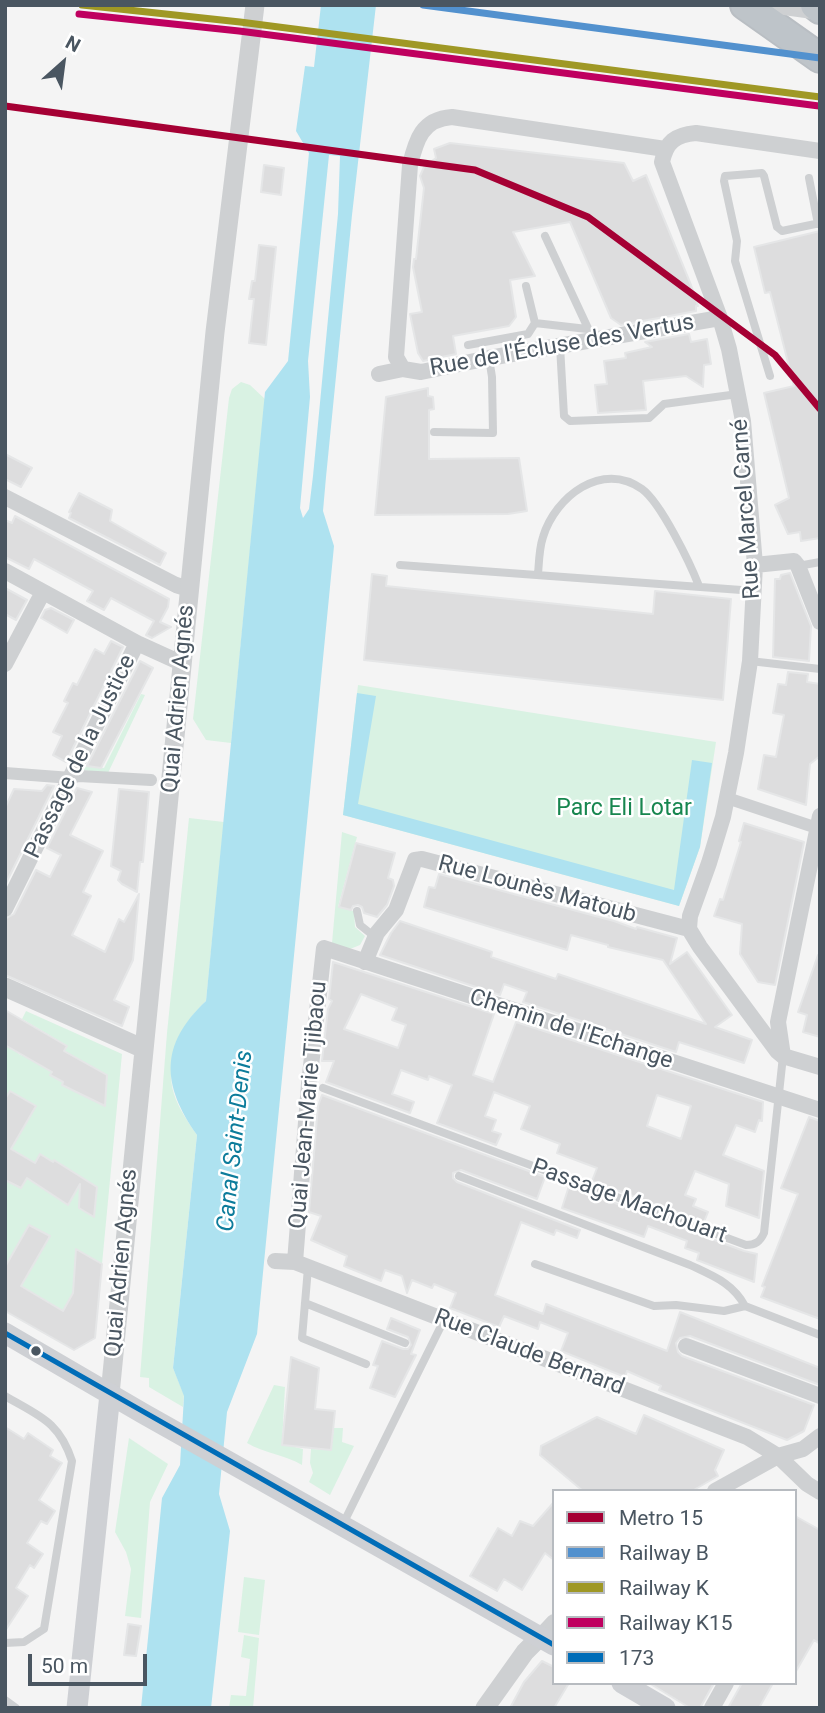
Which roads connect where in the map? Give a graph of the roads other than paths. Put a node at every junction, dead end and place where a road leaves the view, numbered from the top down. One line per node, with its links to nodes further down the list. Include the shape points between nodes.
1 (255, 5): 32 (street, Quai Adrien Agnés)
2 (745, 5): 6 (highway)
3 (770, 5): 5 (street)
4 (815, 5): 5 (highway)
5 (820, 10)
6 (820, 58)
7 (665, 149): 8 (street, via 682,134 696,133); 13 (street, Rue Marcel Carné, via 662,162); 19 (street, Rue de l'Écluse des Vertus, via 452,117 436,119 424,128 410,165 396,357)
8 (820, 151)
9 (808, 178): 10 (lane)
10 (819, 223): 21 (lane, via 780,230 762,173 725,176 737,241 735,261)
11 (545, 236): 15 (lane)
12 (526, 286): 14 (lane)
13 (720, 318): 15 (street, Rue de l'Écluse des Vertus); 22 (street, Rue Marcel Carné)
14 (535, 323): 15 (lane); 16 (lane, via 528,334)
15 (590, 334): 17 (street, Rue de l'Écluse des Vertus)
16 (468, 345)
17 (560, 346): 18 (street, Rue de l'Écluse des Vertus); 22 (lane, via 564,416 570,421 649,418 664,404)
18 (489, 358): 19 (street, Rue de l'Écluse des Vertus, via 421,372); 23 (lane, via 493,433)
19 (403, 369): 20 (street, Rue de l'Écluse des Vertus)
20 (379, 374)
21 (770, 376)
22 (738, 394): 27 (street, Rue Marcel Carné)
23 (434, 432)
24 (5, 497): 32 (street)
25 (820, 562): 28 (lane)
26 (400, 565): 30 (lane)
27 (755, 565): 28 (street, via 793,561); 33 (street, Rue Marcel Carné)
28 (798, 566): 35 (street)
29 (5, 571): 34 (street)
30 (538, 575): 31 (lane); 31 (lane, via 543,537 558,507 588,484 619,478 644,490 654,501)
31 (699, 586): 33 (lane)
32 (189, 589): 39 (street, Quai Adrien Agnés)
33 (755, 591): 37 (street, Rue Marcel Carné)
34 (43, 592): 36 (street); 38 (street)
35 (820, 622)
36 (138, 643): 39 (street); 42 (street, Passage de la Justice)
37 (750, 661): 40 (lane); 44 (street, Rue Marcel Carné)
38 (5, 663)
39 (181, 663): 53 (street, Quai Adrien Agnés)
40 (820, 669)
41 (5, 773): 42 (street)
42 (71, 778): 43 (street); 46 (street, Passage de la Justice)
43 (150, 780)
44 (727, 799): 45 (street); 48 (street, Rue Marcel Carné)
45 (819, 822): 54 (street, via 778,1021)
46 (5, 909)
47 (358, 911): 49 (lane, via 360,925)
48 (689, 922): 49 (street, Rue Lounès Matoub, via 422,859 415,860 396,910); 54 (street, via 700,947)
49 (375, 937): 51 (street, Rue Lounès Matoub)
50 (324, 948): 51 (street, Chemin de l'Echange); 62 (street, Quai Jean-Marie Tjibaou, via 309,1084)
51 (365, 962): 57 (street, Chemin de l'Echange)
52 (5, 988): 53 (street)
53 (144, 1049): 71 (street, Quai Adrien Agnés)
54 (780, 1054): 55 (street); 57 (lane, Passage Machouart)
55 (820, 1067)
56 (323, 1088): 57 (lane, Passage Machouart, via 746,1245 757,1242 764,1233)
57 (780, 1097): 58 (street, Chemin de l'Echange)
58 (820, 1110)
59 (459, 1176): 64 (lane, via 691,1265 725,1282)
60 (275, 1261): 62 (street, Rue Claude Bernard)
61 (535, 1264): 64 (lane, via 654,1306 724,1311)
62 (301, 1265): 63 (lane); 65 (street, Rue Claude Bernard)
63 (305, 1303): 68 (lane); 70 (lane, via 302,1338)
64 (745, 1306): 67 (lane)
65 (444, 1320): 75 (street, Rue Claude Bernard, via 747,1437); 78 (lane)
66 (5, 1333): 71 (main road)
67 (820, 1335)
68 (405, 1343)
69 (686, 1346): 73 (street)
70 (366, 1364)
71 (110, 1394): 78 (main road); 85 (main road)
72 (5, 1396): 80 (lane, via 51,1423 72,1461 44,1629 24,1643)
73 (820, 1396)
74 (820, 1436): 75 (street, via 803,1448)
75 (778, 1456): 76 (street); 77 (street, Rue Claude Bernard)
76 (719, 1489)
77 (820, 1492)
78 (342, 1526): 79 (main road)
79 (549, 1634): 86 (street, via 525,1651)
80 (5, 1643)
81 (625, 1685): 87 (main road)
82 (725, 1685): 88 (street)
83 (5, 1700): 84 (lane)
84 (16, 1708)
85 (77, 1708)
86 (485, 1708)
87 (665, 1708)
88 (712, 1708)

